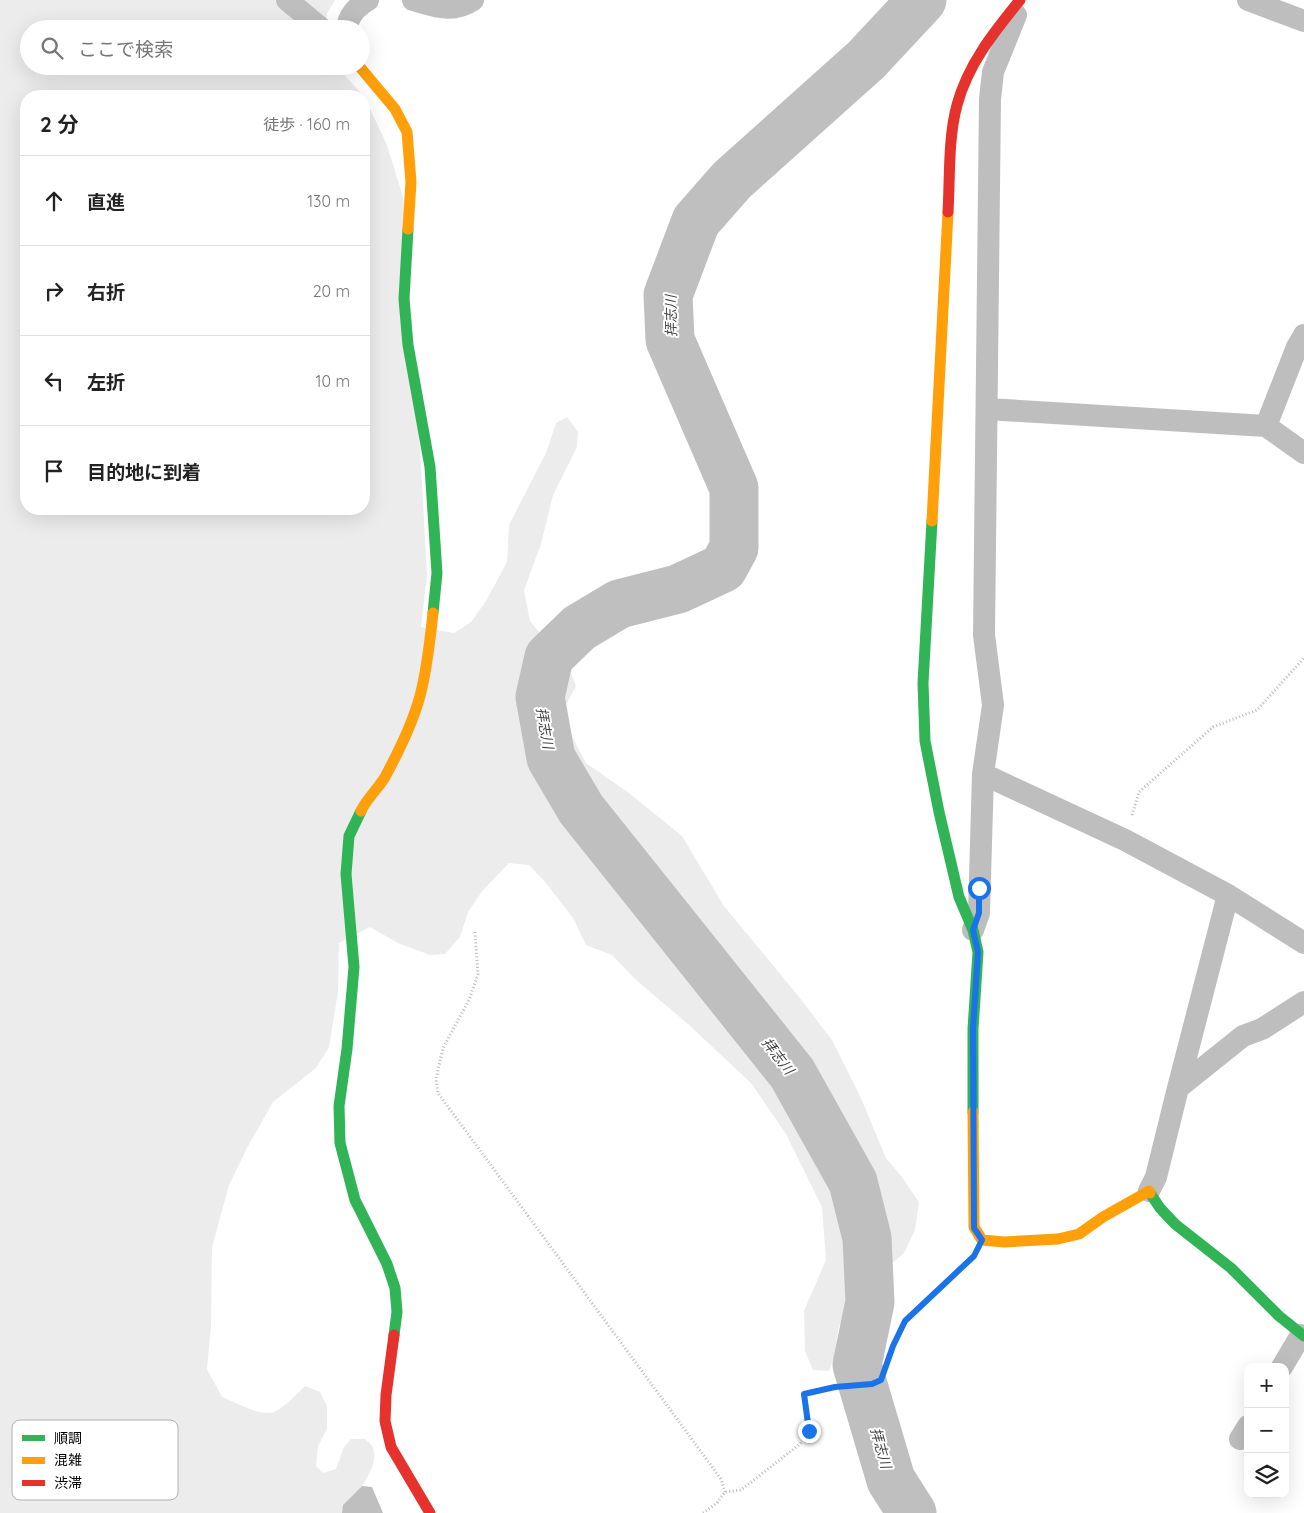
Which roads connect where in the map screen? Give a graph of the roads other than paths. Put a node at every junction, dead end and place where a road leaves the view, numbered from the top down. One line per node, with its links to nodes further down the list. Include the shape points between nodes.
1 (287, 0): 7 (street)
2 (368, 0): 8 (street, via 357,7)
3 (413, 0): 4 (street, via 447,9)
4 (473, 0)
5 (1021, 0): 12 (street, via 994,72 990,99); 17 (street, via 995,30 974,63 958,102 952,139 946,234 923,683 925,741 959,897)
6 (1248, 0): 9 (street)
7 (311, 20)
8 (348, 20)
9 (1304, 21)
10 (367, 75): 24 (street, via 395,109 407,132 412,182 404,299 407,336 430,467 437,574 430,643 420,696 384,778 364,804 350,836 346,874 354,967 339,1106 340,1143 355,1200 387,1264 395,1288 397,1312 385,1421 391,1447)
11 (1304, 335): 13 (street)
12 (987, 408): 13 (street); 15 (street, via 984,635 993,705)
13 (1266, 426): 14 (street)
14 (1304, 453)
15 (983, 774): 16 (street, via 1125,840); 17 (street, via 979,913)
16 (1228, 895): 18 (street); 20 (street)
17 (973, 930): 21 (street, via 978,952 973,1029 974,1228 982,1240 1058,1239 1079,1234)
18 (1304, 943)
19 (1304, 1002): 20 (street, via 1262,1029 1243,1036)
20 (1178, 1088): 21 (street, via 1156,1177)
21 (1149, 1191): 22 (street, via 1175,1224 1232,1268)
22 (1302, 1336): 23 (street)
23 (1285, 1363)
24 (430, 1513)

